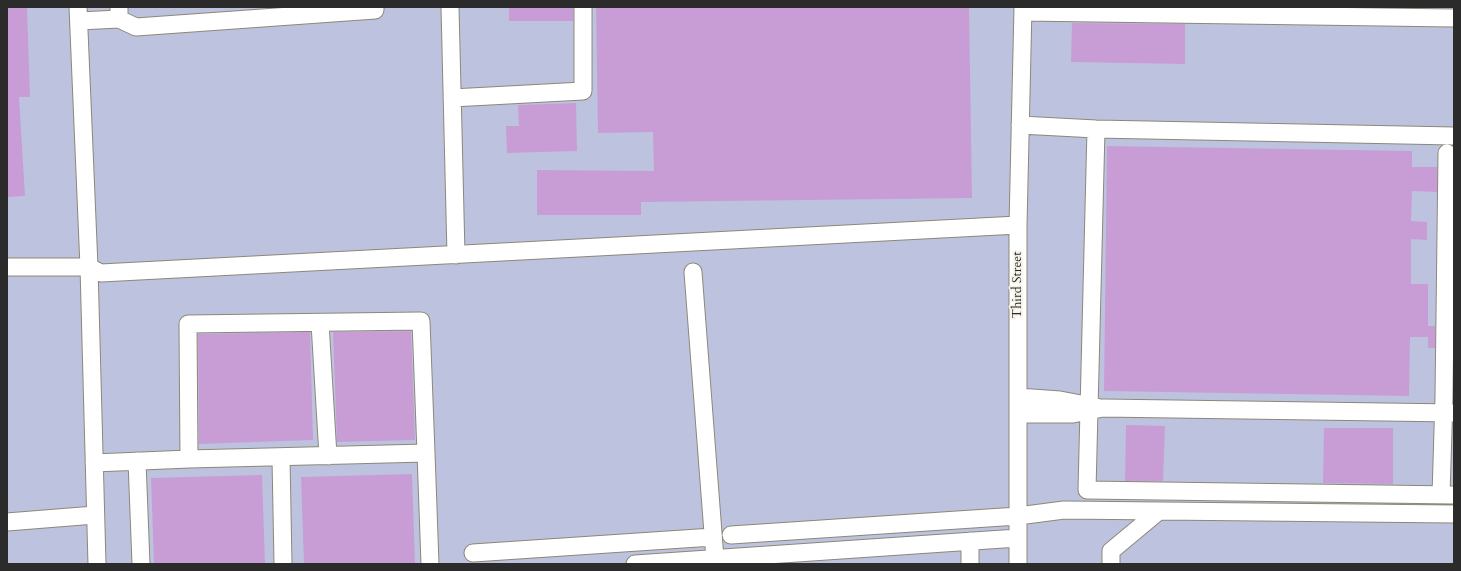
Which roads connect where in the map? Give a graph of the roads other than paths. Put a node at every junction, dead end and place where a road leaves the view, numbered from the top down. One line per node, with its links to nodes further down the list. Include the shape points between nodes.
1 (375, 7): 7 (street, via 375,10 136,27)
2 (450, 7): 10 (street)
3 (583, 7): 10 (street, via 583,91)
4 (1023, 9): 5 (street); 11 (street, Third Street)
5 (1136, 10): 6 (street)
6 (1350, 12): 9 (street)
7 (119, 13): 8 (street)
8 (79, 14): 19 (street)
9 (1454, 18)
10 (452, 98): 17 (street)
11 (1020, 124): 12 (street); 16 (street, Third Street)
12 (1096, 129): 13 (street); 23 (street)
13 (1454, 136)
14 (1447, 153): 15 (street)
15 (1450, 214): 24 (street)
16 (1018, 225): 17 (street); 22 (street, Third Street)
17 (456, 255): 19 (street, via 101,273)
18 (7, 267): 19 (street)
19 (89, 268): 31 (street)
20 (693, 272): 39 (street)
21 (320, 323): 26 (street, via 421,321); 27 (street); 29 (street, via 188,324)
22 (1018, 397): 23 (street, via 1060,400); 25 (street, Third Street)
23 (1093, 408): 24 (street); 25 (street, via 1068,414); 32 (street, via 1087,490)
24 (1449, 413): 32 (street)
25 (1018, 414): 36 (street, Third Street)
26 (426, 454): 27 (street); 48 (street)
27 (328, 456): 28 (street)
28 (281, 458): 29 (street); 47 (street)
29 (189, 459): 30 (street)
30 (138, 462): 31 (street); 46 (street)
31 (94, 463): 35 (street)
32 (1447, 495)
33 (1159, 511): 34 (street); 36 (street, via 1064,510); 52 (street, via 1112,551)
34 (1454, 514)
35 (95, 516): 37 (street); 45 (street)
36 (1018, 516): 38 (street); 40 (street, Third Street)
37 (7, 522)
38 (731, 535)
39 (713, 537): 42 (street); 43 (street)
40 (1018, 538): 41 (street); 51 (street, Third Street)
41 (970, 541): 44 (street); 50 (street)
42 (473, 553)
43 (715, 558): 44 (street); 49 (street)
44 (736, 561)
45 (97, 564)
46 (141, 564)
47 (284, 564)
48 (430, 564)
49 (634, 564)
50 (970, 564)
51 (1018, 564)
52 (1111, 564)

